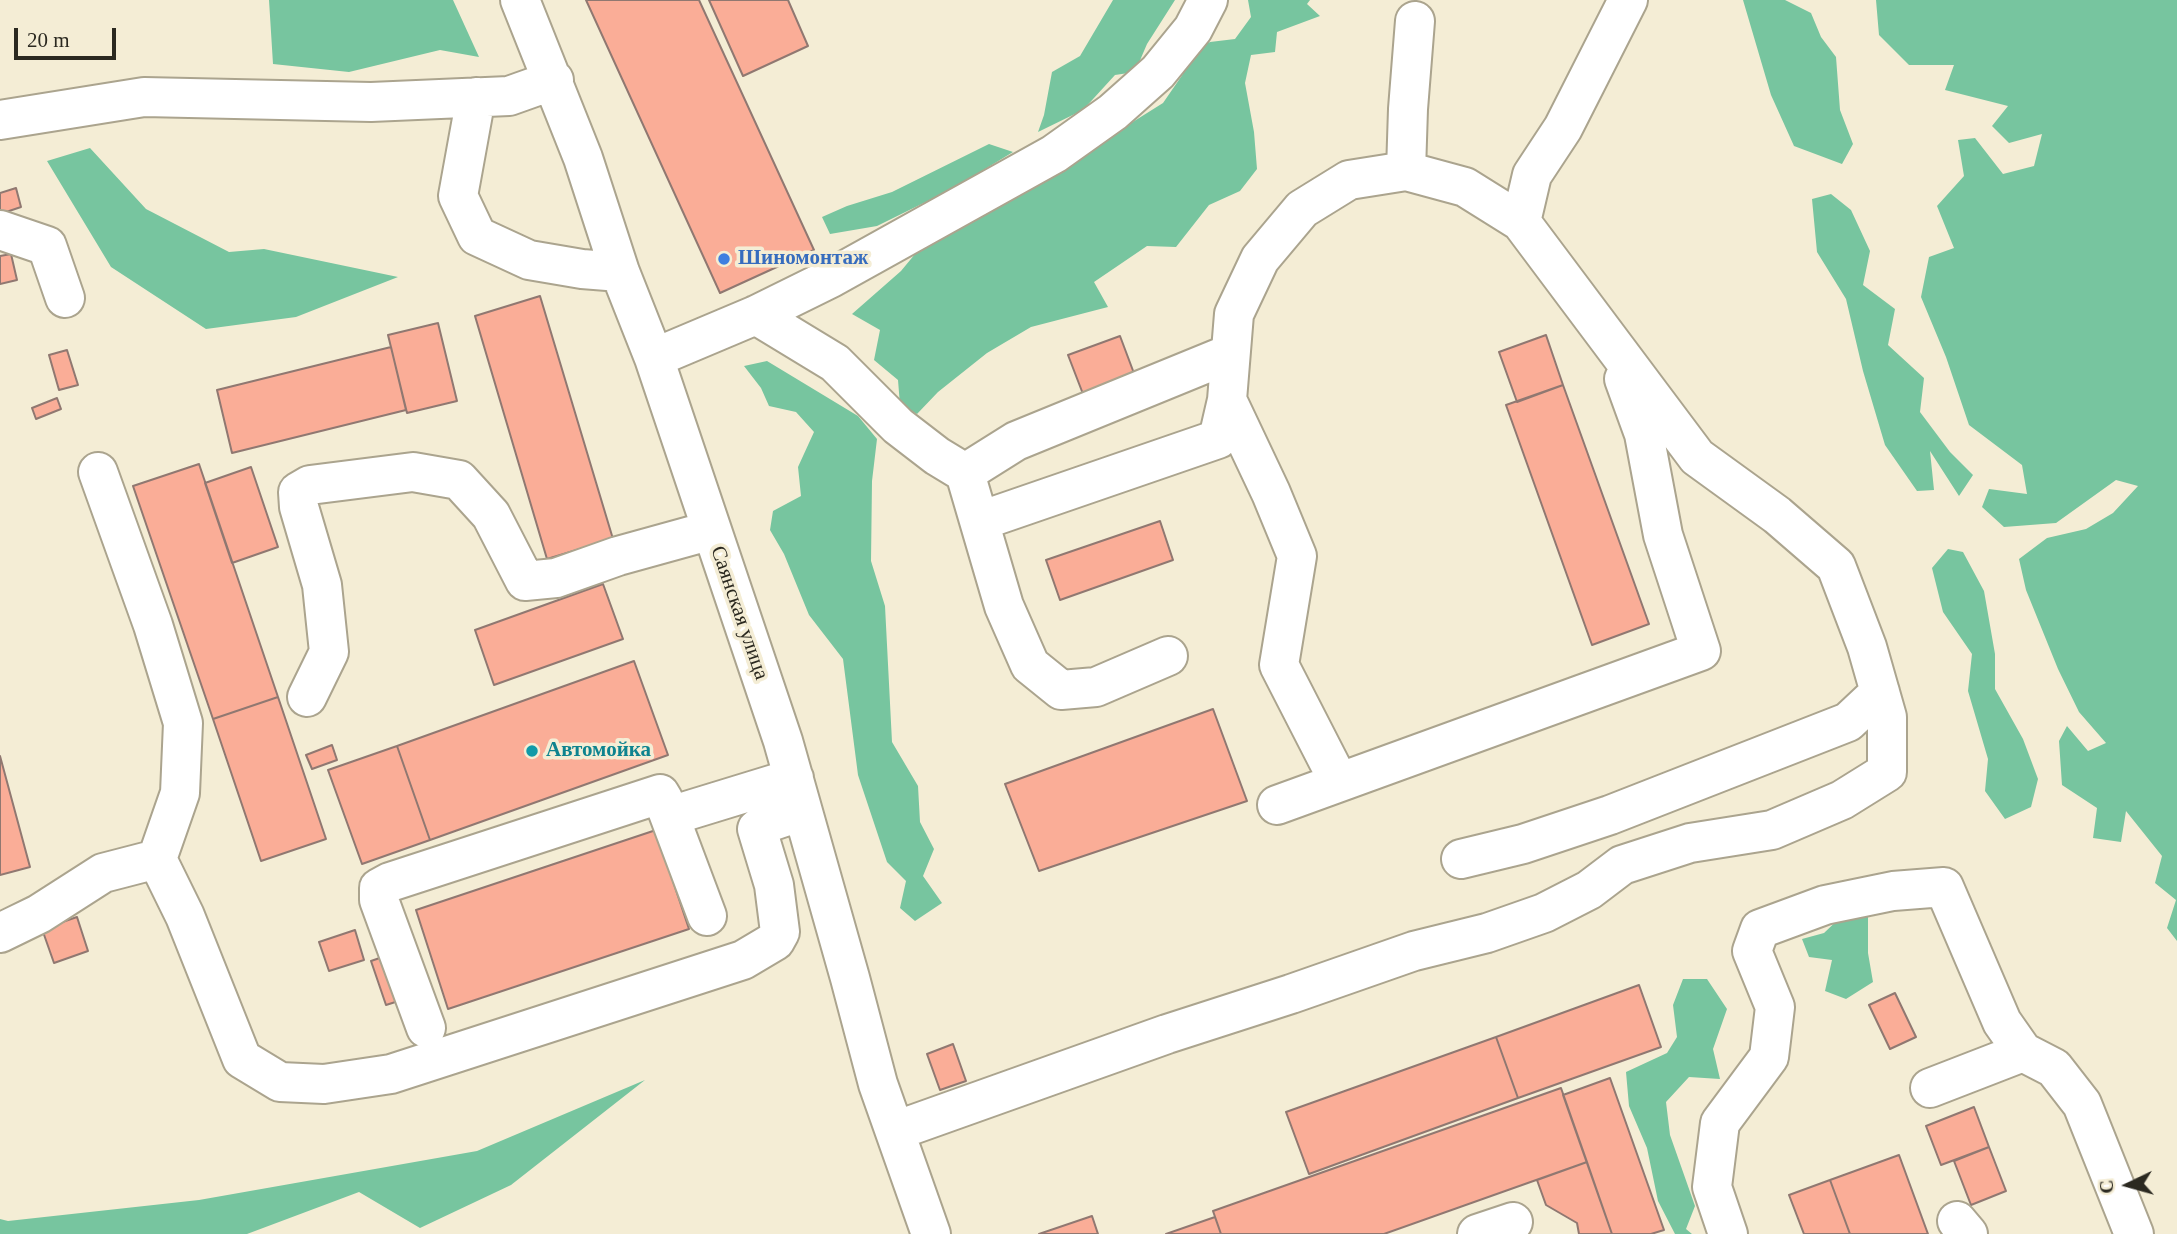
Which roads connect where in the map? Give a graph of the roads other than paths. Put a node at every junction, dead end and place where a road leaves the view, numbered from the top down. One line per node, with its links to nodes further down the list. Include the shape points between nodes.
1 (520, 0): 5 (street, Саянская улица)
2 (1208, 0): 13 (street, via 1193,29 1158,72 1054,154)
3 (1628, 0): 9 (street, via 1563,128 1532,175)
4 (1415, 21): 8 (street)
5 (554, 80): 6 (street, via 509,96); 11 (street, Саянская улица)
6 (476, 97): 7 (street, via 371,102 144,97); 11 (street, via 458,196 477,236 529,260)
7 (0, 120)
8 (1406, 171): 9 (street, via 1465,187); 15 (street, via 1349,180 1302,209 1260,259 1234,314)
9 (1521, 222): 14 (street)
10 (0, 230): 12 (street, via 47,246)
11 (620, 272): 16 (street, Саянская улица)
12 (65, 298)
13 (756, 315): 16 (street); 19 (street, via 835,363 898,426)
14 (1612, 346): 23 (street, via 1697,457 1777,515 1836,566); 25 (street, via 1644,434 1663,535 1701,651)
15 (1229, 354): 17 (street); 19 (street, via 1016,441)
16 (654, 358): 21 (street, Саянская улица)
17 (1227, 400): 20 (street, via 1218,439); 25 (street, via 1297,556 1279,665)
18 (98, 472): 29 (street, via 183,723 180,793)
19 (965, 473): 20 (street)
20 (980, 521): 22 (street, via 1004,606 1030,665 1061,690 1096,687)
21 (712, 530): 24 (street, via 556,578 525,581 492,515 459,480 413,472 310,485 298,492 299,507 322,585 330,652); 26 (street, Саянская улица)
22 (1168, 656)
23 (1880, 692): 30 (street, via 1848,722 1610,816); 36 (street, via 1887,717 1887,772 1842,800 1772,830 1690,843 1622,865 1589,890 1544,914 1414,951)
24 (306, 697)
25 (1339, 782): 27 (street)
26 (798, 794): 28 (street); 29 (street, via 757,829 774,886 780,932 743,960 391,1074 324,1084 280,1082 242,1059); 36 (street, Саянская улица, via 870,1057)
27 (1277, 804)
28 (670, 816): 31 (street); 33 (street, via 660,794 379,888 379,900)
29 (158, 859): 32 (street, via 103,873)
30 (1461, 859)
31 (708, 916)
32 (0, 933)
33 (426, 1028)
34 (2023, 1052): 35 (street); 40 (street, via 2002,1022 1944,887 1893,891 1825,905 1760,929 1752,951 1775,1007 1769,1057 1720,1123 1712,1187); 41 (street, via 2054,1068 2082,1104)
35 (1930, 1088)
36 (895, 1131): 38 (street, Саянская улица)
37 (1513, 1222): 39 (street)
38 (931, 1234)
39 (1477, 1234)
40 (1728, 1234)
41 (2134, 1234)

